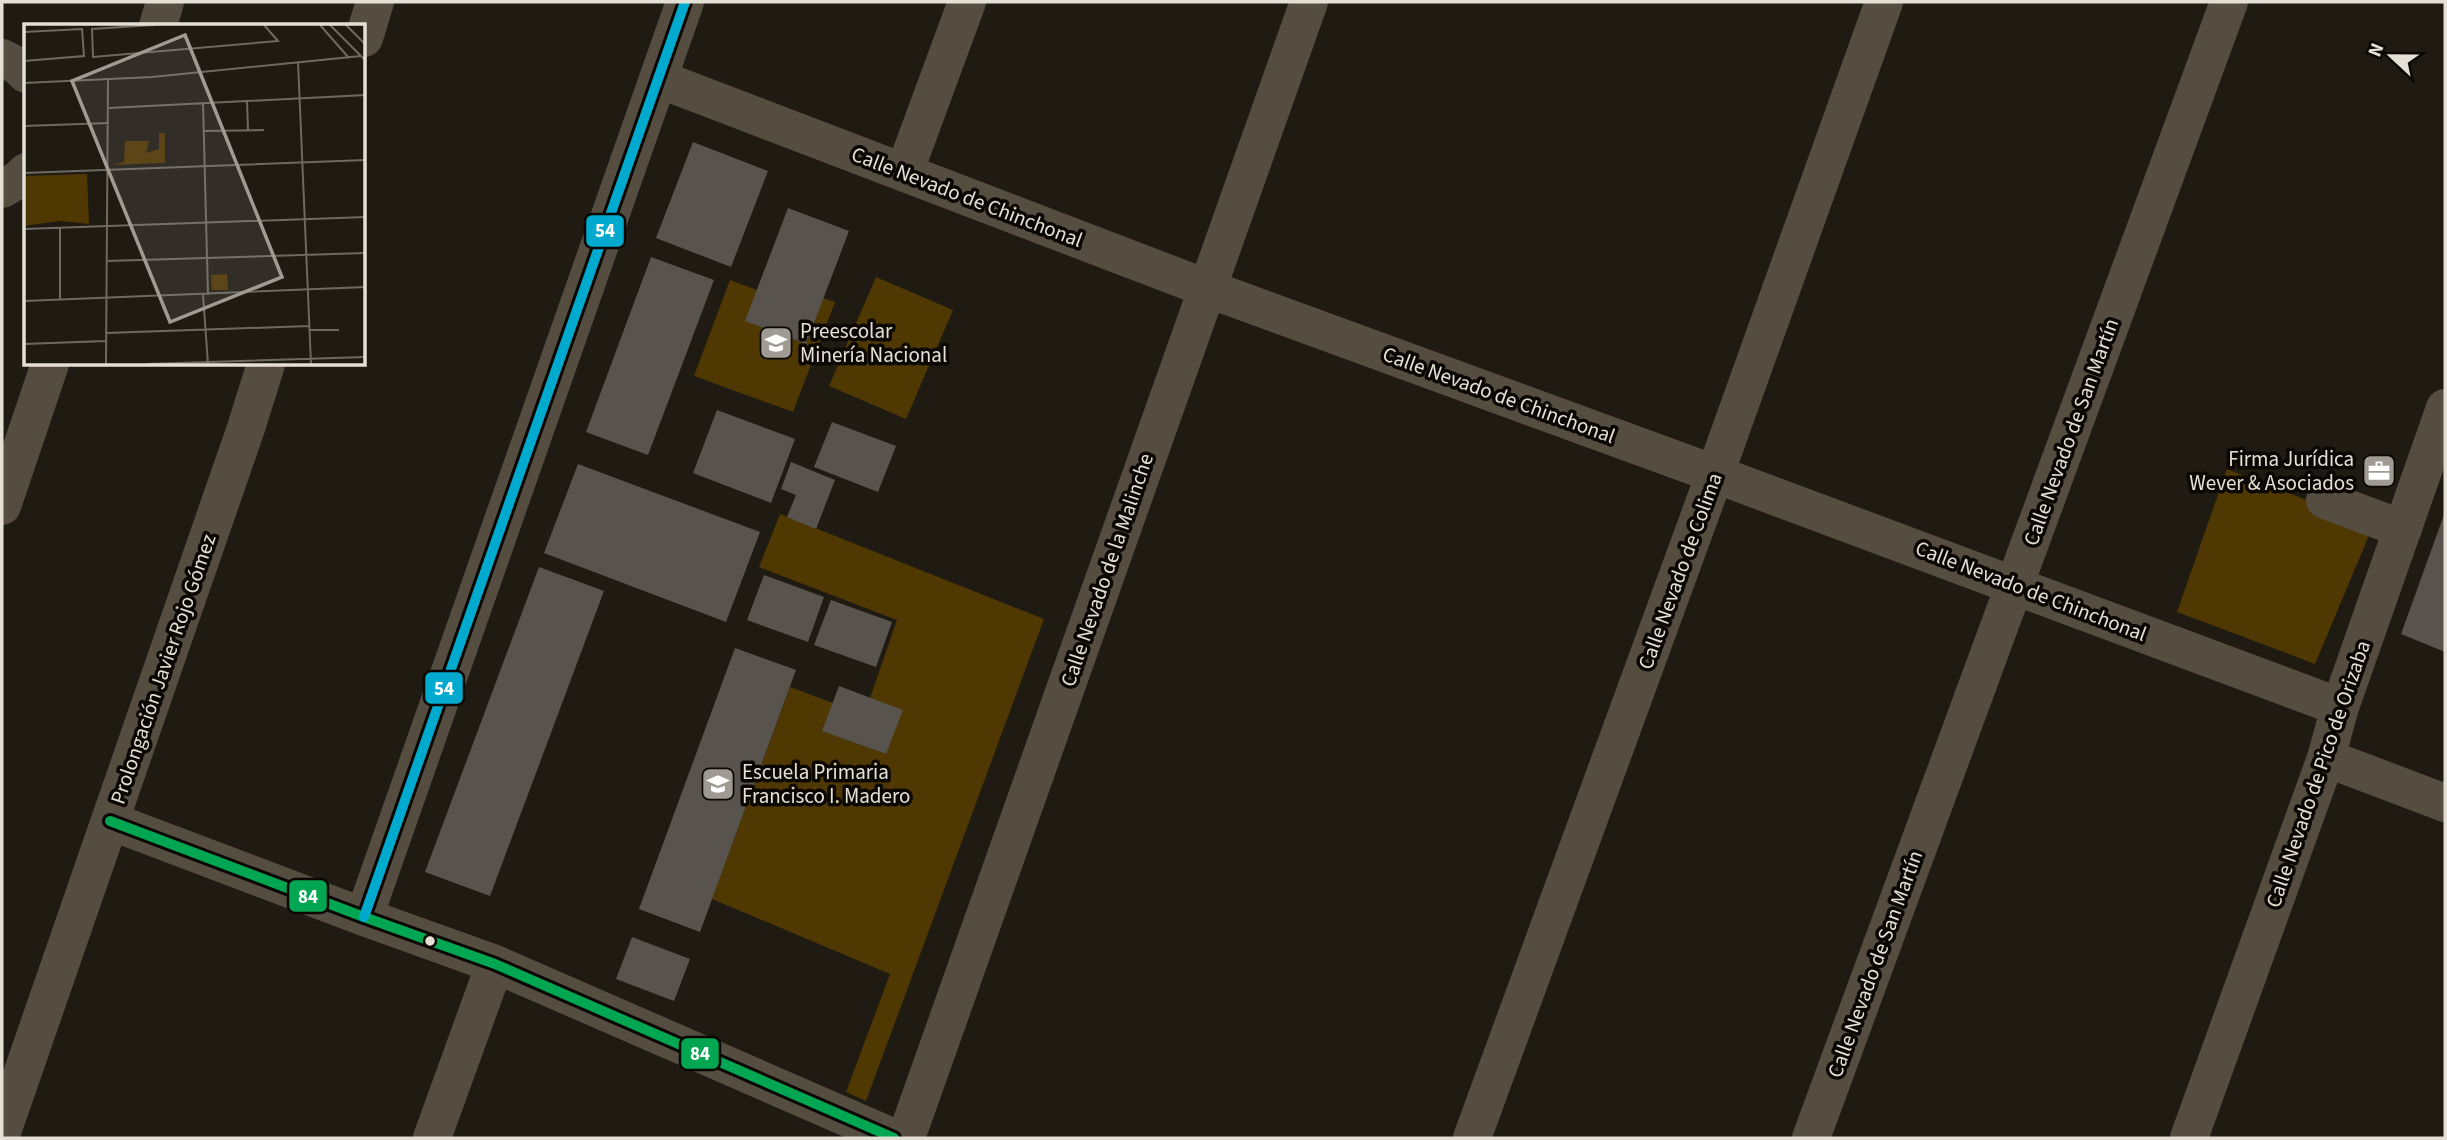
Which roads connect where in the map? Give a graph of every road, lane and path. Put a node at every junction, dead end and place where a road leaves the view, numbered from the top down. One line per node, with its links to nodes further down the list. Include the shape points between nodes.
1 (165, 2): 8 (street)
2 (374, 2): 9 (street)
3 (685, 2): 12 (street)
4 (967, 2): 13 (street)
5 (1309, 2): 16 (street, Calle Nevado de la Malinche)
6 (1884, 2): 20 (street, Calle Nevado de Colima)
7 (2229, 2): 24 (street, Calle Nevado de San Martín)
8 (159, 24)
9 (366, 31)
10 (2, 58): 11 (street)
11 (24, 72)
12 (659, 79): 13 (street, Calle Nevado de Chinchonal); 29 (street)
13 (904, 173): 16 (street, Calle Nevado de Chinchonal)
14 (24, 174): 15 (street)
15 (2, 188)
16 (1206, 288): 20 (street, Calle Nevado de Chinchonal); 34 (street, Calle Nevado de la Malinche)
17 (49, 366): 22 (street)
18 (265, 366): 28 (street, Prolongación Javier Rojo Gómez)
19 (2445, 408): 23 (street, Calle Nevado de Pico de Orizaba)
20 (1715, 474): 24 (street, Calle Nevado de Chinchonal); 35 (street, Calle Nevado de Colima)
21 (2325, 500): 23 (street)
22 (2, 506)
23 (2403, 529): 25 (street, Calle Nevado de Pico de Orizaba)
24 (2015, 584): 25 (street, Calle Nevado de Chinchonal); 36 (street, Calle Nevado de San Martín)
25 (2340, 707): 26 (street, Calle Nevado de Pico de Orizaba)
26 (2326, 758): 27 (street); 37 (street, Calle Nevado de Pico de Orizaba)
27 (2445, 803)
28 (110, 821): 29 (street); 31 (street, Prolongación Javier Rojo Gómez)
29 (364, 917): 30 (street)
30 (495, 964): 32 (street); 33 (street)
31 (2, 1132)
32 (432, 1138)
33 (894, 1138)
34 (906, 1138)
35 (1472, 1138)
36 (1811, 1138)
37 (2189, 1138)

